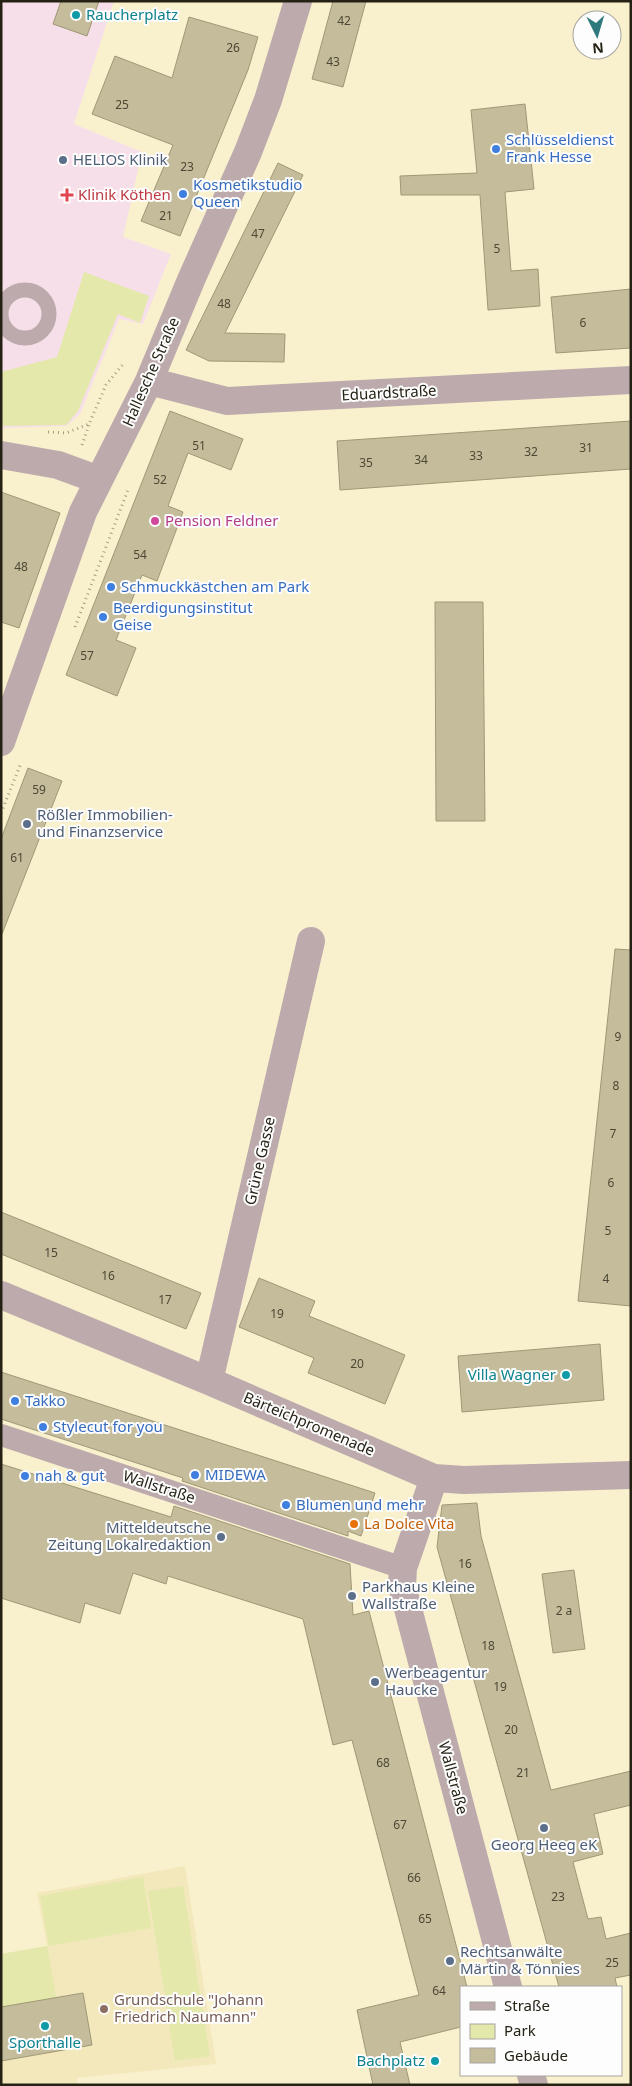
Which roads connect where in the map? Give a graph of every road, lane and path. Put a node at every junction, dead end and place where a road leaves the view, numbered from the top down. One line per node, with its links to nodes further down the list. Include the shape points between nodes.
1 (298, 1): 4 (street, Hallesche Straße, via 271,91 248,152)
2 (130, 357): 5 (path, via 106,385 89,424 66,433)
3 (631, 380): 4 (street, Eduardstraße, via 227,401)
4 (149, 381): 7 (street, Hallesche Straße)
5 (47, 432)
6 (1, 455): 7 (street, via 58,465)
7 (99, 480): 8 (street, Hallesche Straße, via 83,512)
8 (1, 742)
9 (312, 940): 11 (street, Grüne Gasse)
10 (1, 1295): 11 (street, Bärteichpromenade)
11 (209, 1380): 14 (street, Bärteichpromenade)
12 (1, 1435): 15 (street, Wallstraße)
13 (631, 1475): 14 (street, Bärteichpromenade)
14 (434, 1478): 15 (street, Wallstraße)
15 (403, 1568): 16 (street, Wallstraße, via 404,1596)
16 (508, 1986)

